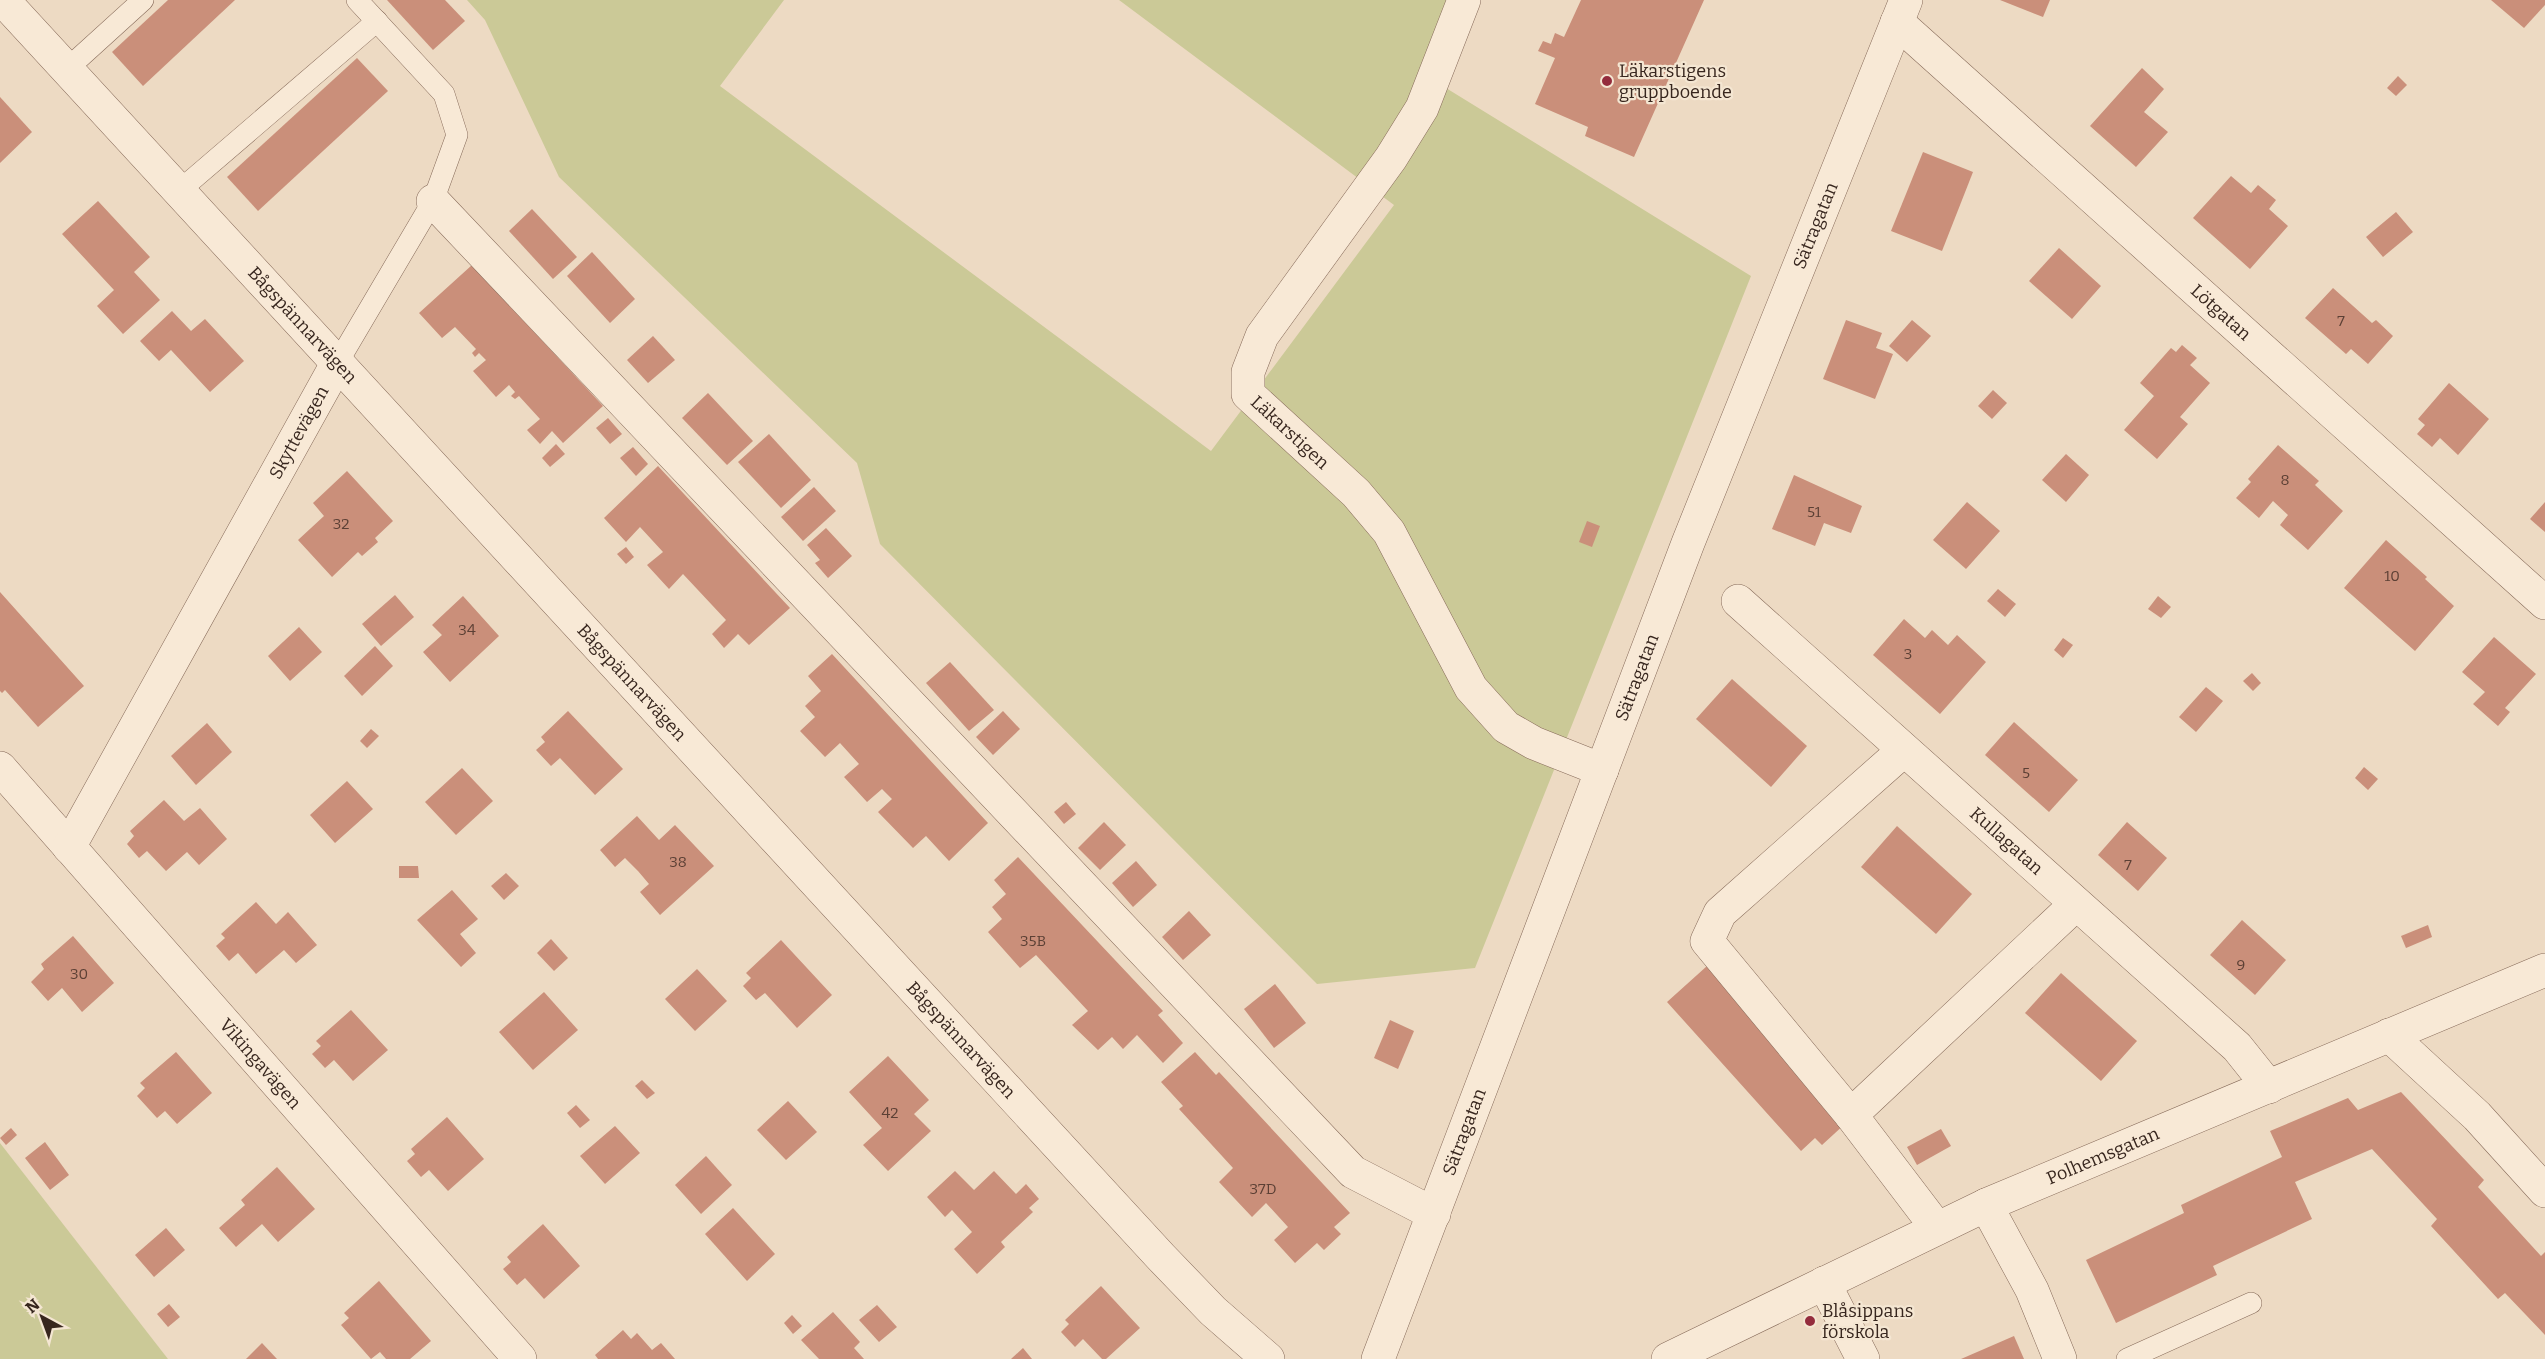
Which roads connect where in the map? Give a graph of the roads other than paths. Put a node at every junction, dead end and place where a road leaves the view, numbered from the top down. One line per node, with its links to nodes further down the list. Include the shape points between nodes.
1 (3, 0): 7 (street, Bågspännarvägen)
2 (143, 0): 7 (lane)
3 (357, 0): 6 (lane, Skyttevägen)
4 (1464, 0): 15 (street, Läkarstigen, via 1422,108 1391,158 1262,336 1248,372 1248,394 1356,492 1389,532 1471,688 1506,727 1534,743)
5 (1901, 11): 12 (street, Lötgatan); 15 (street, Sätragatan, via 1692,532)
6 (377, 21): 8 (lane); 9 (lane, Skyttevägen, via 444,94 454,124 457,135)
7 (67, 69): 8 (street, Bågspännarvägen)
8 (179, 190): 10 (street, Bågspännarvägen)
9 (434, 201): 10 (lane, Skyttevägen); 24 (street, via 1353,1172)
10 (338, 362): 16 (street, Skyttevägen); 29 (street, Bågspännarvägen, via 1161,1257 1213,1311)
11 (1738, 601): 13 (street, Kullagatan)
12 (2545, 603)
13 (1903, 751): 17 (street, Kullagatan); 21 (street, via 1720,913 1707,941)
14 (0, 768): 16 (street, Vikingavägen)
15 (1602, 770): 24 (street, Sätragatan)
16 (69, 847): 28 (street, Vikingavägen)
17 (2075, 905): 20 (street, Kullagatan, via 2237,1047); 21 (street)
18 (2545, 970): 19 (street, Polhemsgatan)
19 (2389, 1035): 20 (street, Polhemsgatan); 22 (street, via 2477,1116)
20 (2269, 1087): 23 (street, Polhemsgatan)
21 (1851, 1115): 25 (street)
22 (2545, 1191)
23 (1986, 1205): 25 (street, Polhemsgatan); 33 (street, via 2032,1290)
24 (1434, 1214): 30 (street, Sätragatan)
25 (1937, 1228): 26 (street, Polhemsgatan)
26 (1824, 1282): 31 (street, Polhemsgatan); 32 (street)
27 (2251, 1303): 34 (lane)
28 (520, 1359)
29 (1268, 1359)
30 (1378, 1359)
31 (1668, 1359)
32 (1863, 1359)
33 (2060, 1359)
34 (2127, 1359)

